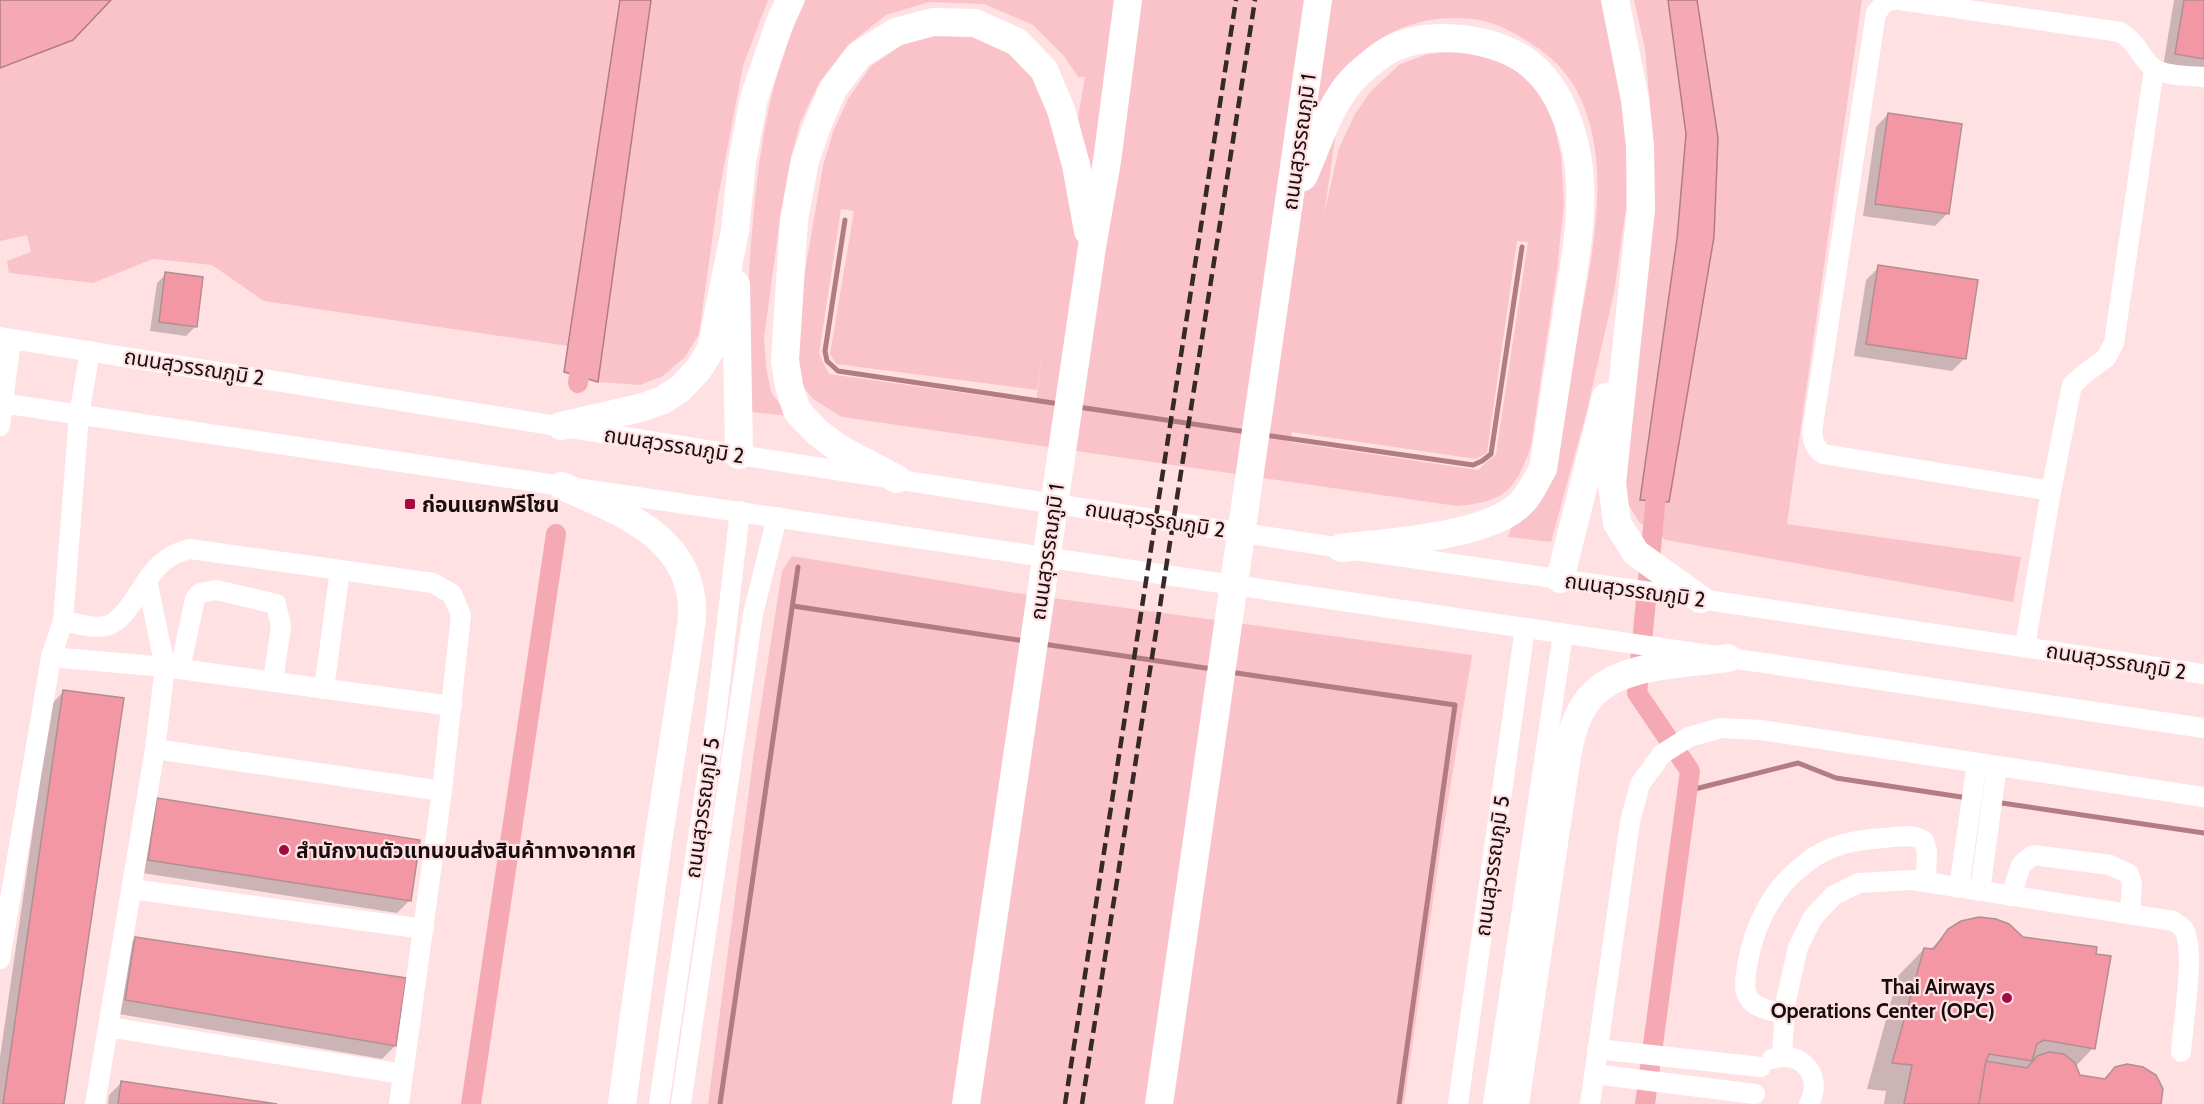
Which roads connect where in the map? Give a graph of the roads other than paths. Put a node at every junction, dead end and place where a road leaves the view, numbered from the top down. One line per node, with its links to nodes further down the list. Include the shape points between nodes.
1 (790, 0): 10 (highway, via 754,98)
2 (1128, 0): 11 (highway, ถนนสุวรรณภูมิ 1)
3 (1318, 0): 9 (highway, ถนนสุวรรณภูมิ 1)
4 (1615, 0): 12 (highway, via 1635,99 1640,146 1641,209)
5 (1894, 0): 22 (street, via 1886,1 1876,13 1813,441 1823,454)
6 (1900, 0): 7 (street, via 2120,32)
7 (2154, 69): 8 (street); 22 (street, via 2114,343 2106,358 2072,385)
8 (2204, 77)
9 (1289, 208): 25 (highway, via 1335,105 1354,78 1391,49 1425,40 1462,38 1496,45 1526,61 1546,81 1568,118 1581,203 1542,469 1516,509 1486,523 1447,534); 72 (highway, ถนนสุวรรณภูมิ 1)
10 (735, 231): 18 (highway, via 711,349 698,370 663,400); 19 (highway)
11 (1092, 247): 20 (highway, via 1062,110 1044,70 1017,42 975,23 933,22 896,32 859,55 833,89 806,161 794,220 785,360 797,411 838,448); 71 (highway, ถนนสุวรรณภูมิ 1)
12 (1632, 293): 27 (highway); 29 (highway, via 1612,483 1617,523 1636,552)
13 (6, 338): 14 (street, ถนนสุวรรณภูมิ 2); 15 (street)
14 (90, 351): 16 (street); 18 (street, ถนนสุวรรณภูมิ 2)
15 (2, 403): 16 (street); 17 (street)
16 (79, 415): 21 (street); 30 (street)
17 (0, 426)
18 (561, 426): 19 (street, ถนนสุวรรณภูมิ 2)
19 (739, 455): 20 (street, ถนนสุวรรณภูมิ 2)
20 (897, 479): 25 (street, ถนนสุวรรณภูมิ 2)
21 (562, 486): 23 (street); 68 (highway, via 621,513 661,539 683,569 690,592 688,646)
22 (2051, 491): 33 (street)
23 (740, 511): 24 (street); 69 (street, ถนนสุวรรณภูมิ 5, via 716,716)
24 (777, 517): 31 (street); 70 (street, ถนนสุวรรณภูมิ 5, via 753,614)
25 (1341, 548): 27 (street, ถนนสุวรรณภูมิ 2)
26 (340, 570): 28 (street, via 190,549 175,552 159,563); 41 (street); 42 (street, via 433,584 452,594 461,615)
27 (1560, 579): 29 (street, ถนนสุวรรณภูมิ 2)
28 (147, 580): 30 (street, via 123,615 109,625 94,627); 37 (street)
29 (1700, 599): 33 (street, ถนนสุวรรณภูมิ 2)
30 (63, 621): 34 (street)
31 (1525, 628): 32 (street); 73 (street, ถนนสุวรรณภูมิ 5)
32 (1563, 634): 35 (street); 74 (street, ถนนสุวรรณภูมิ 5)
33 (2025, 647): 38 (street, ถนนสุวรรณภูมิ 2)
34 (51, 657): 37 (street); 56 (street)
35 (1728, 658): 43 (street); 75 (highway, via 1619,677 1603,686 1579,714 1567,756)
36 (2204, 662): 38 (street)
37 (173, 668): 40 (street); 40 (street, via 195,599 200,593 216,590 276,604 281,626); 44 (street)
38 (2171, 669): 39 (street, ถนนสุวรรณภูมิ 2)
39 (2204, 674)
40 (273, 682): 41 (street)
41 (324, 689): 42 (street)
42 (452, 706): 47 (street)
43 (2204, 728)
44 (155, 748): 47 (street); 51 (street)
45 (1977, 763): 46 (street); 50 (street); 59 (street, via 1761,730 1721,728 1689,737 1662,754 1640,784 1630,822)
46 (1997, 766): 48 (street); 52 (street)
47 (442, 791): 55 (street)
48 (2204, 797)
49 (1926, 882): 50 (street); 57 (street, via 1859,883 1834,895 1813,917 1798,947); 57 (street, via 1924,841 1909,836 1855,840 1830,848 1807,862 1780,887 1765,910 1751,945 1746,988 1753,1004)
50 (1959, 888): 52 (street)
51 (131, 889): 55 (street); 58 (street)
52 (1980, 891): 53 (street)
53 (2011, 896): 54 (street); 54 (street, via 2021,865 2033,855 2110,865 2129,874)
54 (2130, 914): 60 (street, via 2173,921 2183,927 2187,936)
55 (424, 929): 63 (street)
56 (0, 959)
57 (1785, 1014): 61 (street)
58 (108, 1027): 63 (street); 66 (street)
59 (1597, 1048): 62 (street); 64 (street)
60 (2181, 1052)
61 (1782, 1056): 62 (street); 77 (street, via 1801,1062 1813,1077)
62 (1761, 1067): 65 (street, via 1754,1084)
63 (403, 1074): 67 (street)
64 (1594, 1074): 65 (street); 76 (street)
65 (1757, 1099)
66 (95, 1104)
67 (399, 1104)
68 (622, 1104)
69 (659, 1104)
70 (681, 1104)
71 (966, 1104)
72 (1159, 1104)
73 (1458, 1104)
74 (1493, 1104)
75 (1515, 1104)
76 (1590, 1104)
77 (1809, 1104)

